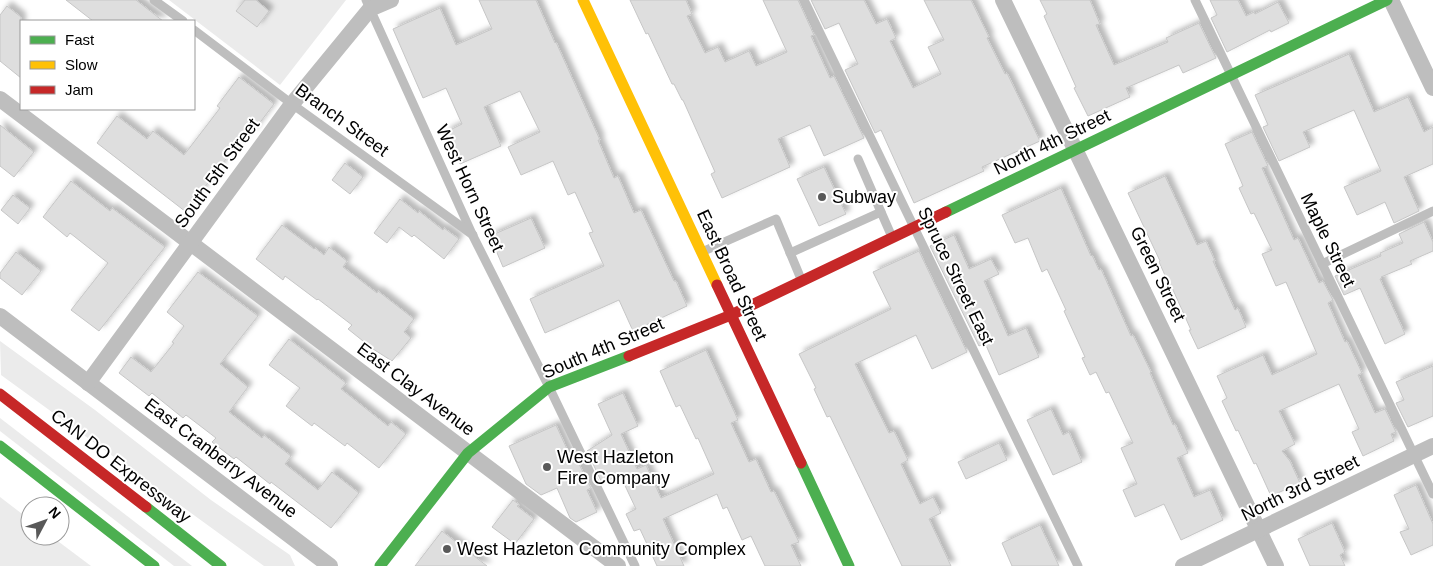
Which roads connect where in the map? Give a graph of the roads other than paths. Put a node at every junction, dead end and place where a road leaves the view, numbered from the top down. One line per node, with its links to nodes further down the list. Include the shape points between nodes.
1 (155, 0): 9 (lane)
2 (391, 0): 8 (street, South 5th Street)
3 (583, 0): 23 (main road, East Broad Street)
4 (804, 0): 19 (lane, Spruce Street East)
5 (1003, 0): 15 (street, Green Street)
6 (1195, 0): 11 (lane, Maple Street)
7 (1389, 0): 11 (main road, North 4th Street); 12 (street)
8 (368, 4): 14 (street, South 5th Street); 20 (lane, West Horn Street)
9 (181, 20)
10 (195, 31): 14 (lane, Branch Street)
11 (1231, 75): 15 (main road, North 4th Street); 25 (lane, Maple Street)
12 (1433, 88)
13 (0, 99): 22 (street, East Clay Avenue)
14 (292, 104): 20 (lane, Branch Street); 22 (street, South 5th Street)
15 (1075, 150): 19 (main road, North 4th Street); 37 (street, Green Street)
16 (858, 159): 18 (lane)
17 (1433, 211): 25 (lane)
18 (881, 212): 21 (lane); 24 (lane)
19 (914, 227): 21 (main road, North 4th Street); 45 (lane, Spruce Street East)
20 (473, 236): 30 (lane, West Horn Street)
21 (893, 238): 26 (main road, North 4th Street)
22 (190, 243): 29 (street, South 5th Street); 34 (street, East Clay Avenue)
23 (702, 252): 24 (lane, via 776,218); 27 (main road, East Broad Street)
24 (790, 253): 26 (lane)
25 (1322, 264): 35 (lane, Maple Street)
26 (802, 281): 27 (main road, North 4th Street)
27 (731, 315): 30 (main road, South 4th Street); 44 (main road, East Broad Street)
28 (0, 316): 29 (street, East Cranberry Avenue)
29 (88, 383): 40 (street, East Cranberry Avenue)
30 (549, 387): 34 (main road, South 4th Street); 43 (lane, West Horn Street)
31 (0, 394): 39 (main road, CAN DO Expressway)
32 (0, 446): 38 (main road)
33 (1433, 446): 35 (street, North 3rd Street)
34 (468, 453): 41 (main road, South 4th Street); 42 (street, East Clay Avenue)
35 (1414, 455): 36 (lane, Maple Street); 37 (street, North 3rd Street)
36 (1433, 494)
37 (1259, 530): 46 (street, North 3rd Street); 47 (street, Green Street)
38 (154, 566)
39 (221, 566)
40 (330, 566)
41 (380, 566)
42 (618, 566)
43 (635, 566)
44 (849, 566)
45 (1078, 566)
46 (1183, 566)
47 (1276, 566)

